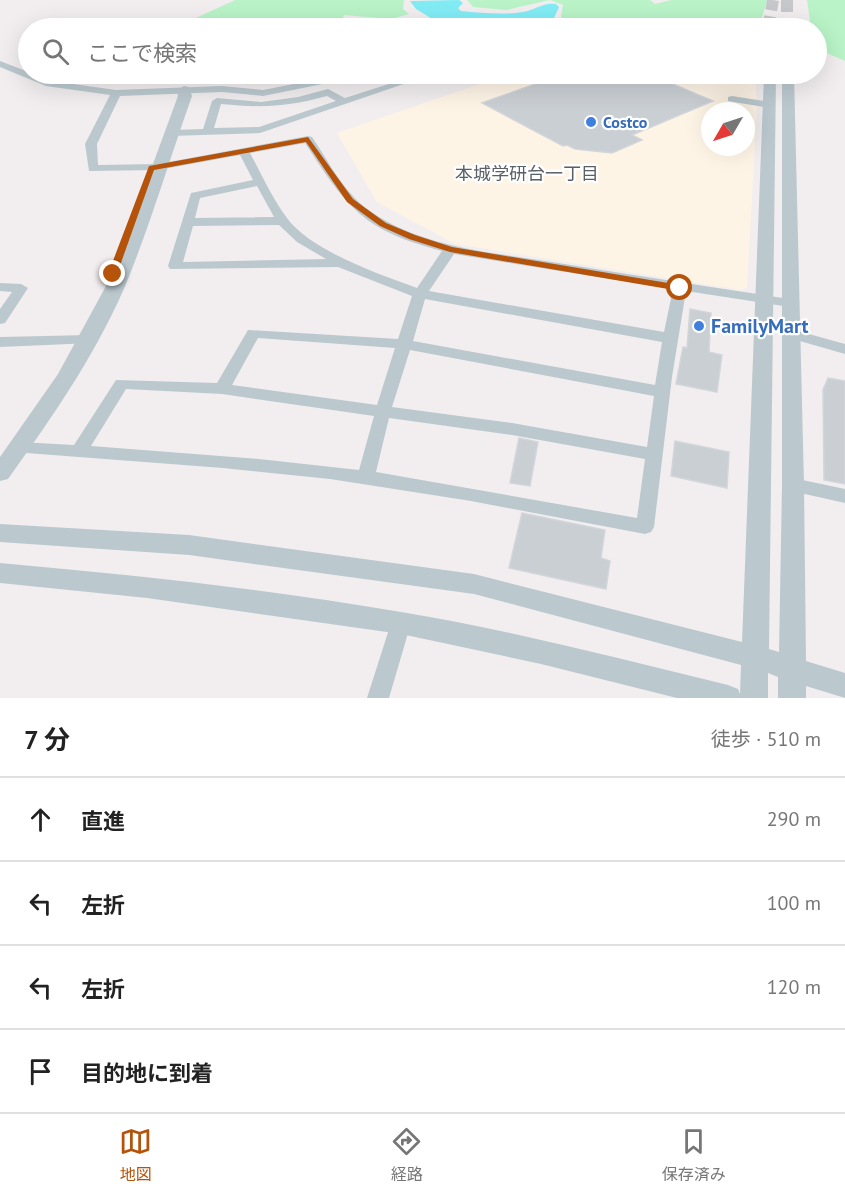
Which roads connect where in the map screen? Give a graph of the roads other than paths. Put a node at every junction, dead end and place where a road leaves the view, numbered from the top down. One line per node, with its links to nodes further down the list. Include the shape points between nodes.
1 (0, 64): 2 (street)
2 (18, 71)
3 (50, 84): 9 (street)
4 (308, 84): 8 (street, via 263,93)
5 (396, 84): 11 (street)
6 (770, 84): 12 (street)
7 (788, 84): 13 (street)
8 (184, 90): 9 (street); 16 (street); 18 (street, via 178,96)
9 (116, 93): 18 (street, via 91,144 93,169)
10 (732, 99): 12 (street)
11 (342, 101): 14 (street, via 328,92 261,105 217,101); 15 (street, via 260,130)
12 (770, 105): 13 (street); 19 (street)
13 (788, 107): 20 (street)
14 (207, 132): 15 (street); 16 (street)
15 (239, 132): 17 (street, via 237,143)
16 (171, 133): 18 (street)
17 (241, 152): 18 (street); 21 (street); 24 (street, via 308,139 350,201 365,213 412,237)
18 (155, 168): 34 (street, via 122,275)
19 (769, 173): 20 (street); 29 (street)
20 (788, 176): 30 (street)
21 (261, 182): 22 (street); 23 (street, via 195,196)
22 (282, 220): 23 (street); 25 (street, via 302,239)
23 (188, 222): 25 (street, via 176,267)
24 (450, 249): 27 (street); 28 (street)
25 (340, 263): 28 (street)
26 (0, 287): 31 (street, via 21,288)
27 (680, 288): 29 (street); 33 (street)
28 (420, 294): 33 (street); 36 (street)
29 (765, 299): 30 (street); 52 (street)
30 (790, 303): 32 (street)
31 (0, 320)
32 (791, 334): 37 (street); 47 (street)
33 (669, 338): 39 (street)
34 (83, 340): 35 (street); 41 (street, via 70,373); 43 (street)
35 (0, 342)
36 (404, 344): 38 (street, via 253,333); 39 (street); 40 (street)
37 (845, 349)
38 (222, 389): 40 (street); 42 (street, via 122,384)
39 (662, 392): 44 (street)
40 (383, 411): 44 (street); 46 (street)
41 (19, 448): 42 (street); 45 (street)
42 (79, 451): 46 (street)
43 (0, 453)
44 (655, 455): 46 (street, via 645,527)
45 (0, 473)
46 (366, 477)
47 (793, 485): 48 (street); 53 (street)
48 (845, 496)
49 (0, 533): 52 (street, via 189,545 474,584)
50 (0, 573): 51 (street, via 147,587)
51 (401, 623): 55 (street); 56 (street, via 541,652)
52 (755, 657): 53 (street); 57 (street)
53 (792, 670): 54 (street); 58 (street)
54 (845, 686)
55 (378, 698)
56 (728, 698)
57 (754, 698)
58 (792, 698)

